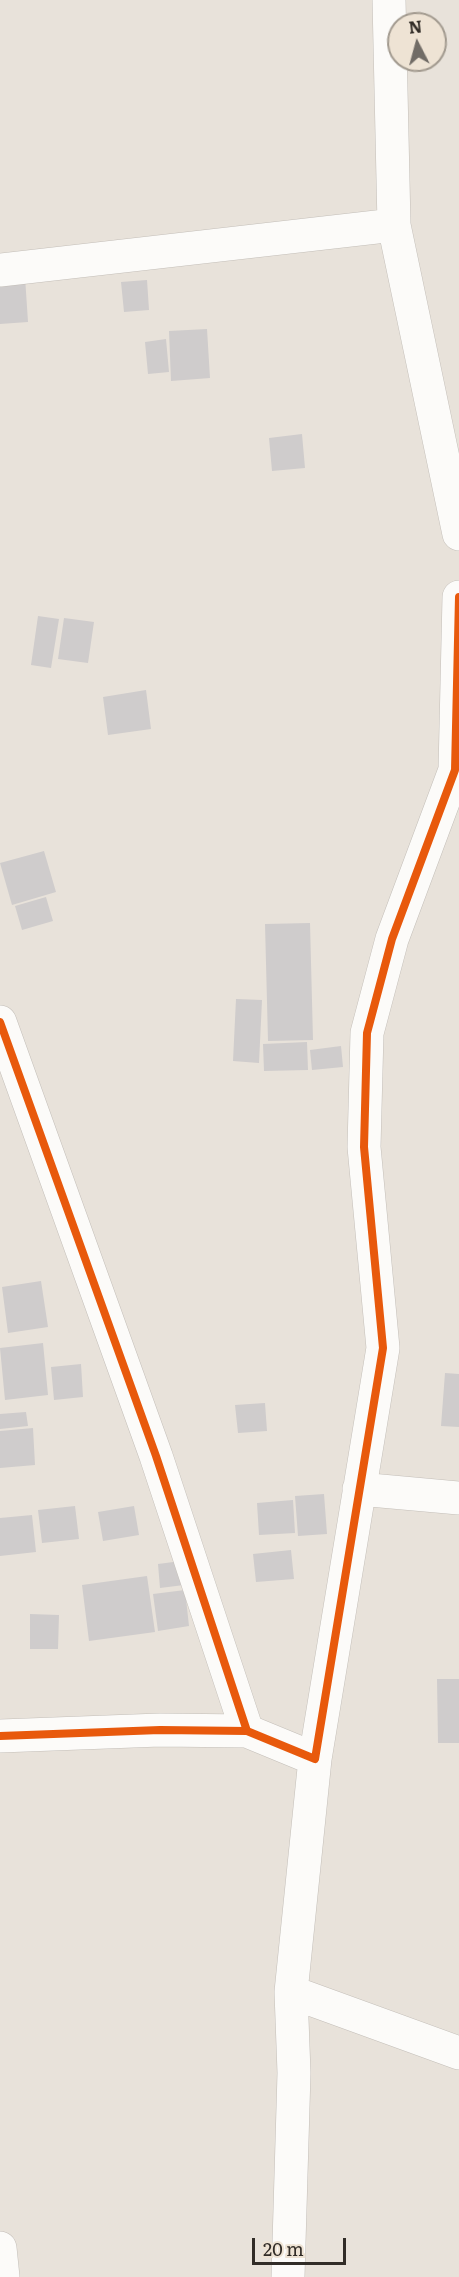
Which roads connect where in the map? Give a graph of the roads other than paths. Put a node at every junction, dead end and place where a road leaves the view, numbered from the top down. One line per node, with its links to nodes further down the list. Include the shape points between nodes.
1 (389, 0): 2 (street)
2 (394, 225): 3 (street); 4 (street)
3 (0, 270)
4 (459, 534)
5 (459, 597): 7 (street, via 454,770 392,939 367,1033 364,1147 383,1347)
6 (0, 1022): 9 (street, via 156,1456)
7 (359, 1489): 8 (street); 11 (street)
8 (459, 1498)
9 (247, 1731): 10 (street); 11 (street)
10 (0, 1736)
11 (315, 1759): 12 (street)
12 (291, 1992): 13 (street); 16 (street, via 294,2073)
13 (459, 2053)
14 (0, 2248): 15 (street)
15 (3, 2277)
16 (288, 2277)

